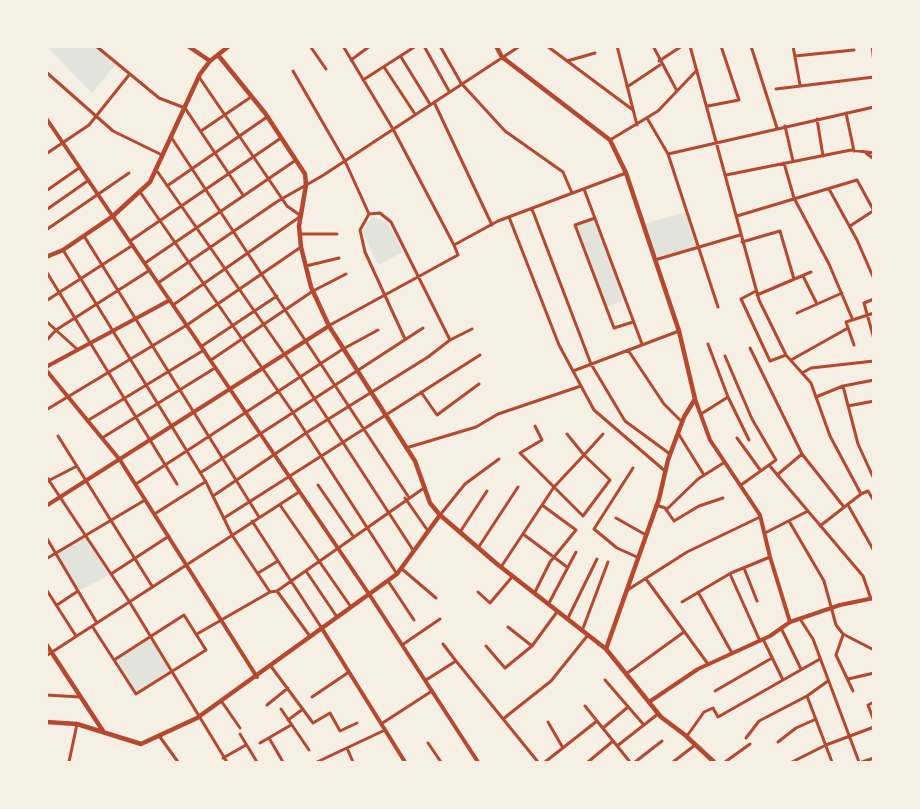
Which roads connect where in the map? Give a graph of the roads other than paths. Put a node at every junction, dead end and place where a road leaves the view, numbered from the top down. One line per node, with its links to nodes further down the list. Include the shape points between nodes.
1 (96, 46): 37 (street)
2 (188, 46): 28 (main road)
3 (229, 46): 23 (main road)
4 (310, 46): 33 (street)
5 (343, 46): 27 (street)
6 (370, 46): 27 (street)
7 (416, 46): 24 (street)
8 (424, 46): 45 (street)
9 (440, 46): 41 (street)
10 (496, 46): 25 (main road)
11 (520, 46): 25 (street)
12 (547, 46): 29 (street)
13 (616, 46): 43 (street)
14 (653, 46): 31 (street)
15 (682, 46): 31 (street)
16 (690, 46): 34 (street)
17 (721, 46): 49 (street, via 739,100)
18 (751, 46): 63 (street)
19 (793, 46): 26 (street)
20 (873, 49): 30 (street)
21 (854, 50): 26 (street)
22 (595, 53): 29 (street)
23 (218, 55): 28 (main road); 47 (main road)
24 (401, 56): 32 (street); 48 (street)
25 (502, 57): 41 (street); 69 (main road)
26 (795, 57): 42 (street)
27 (351, 60): 40 (street)
28 (210, 61): 38 (main road)
29 (567, 61): 52 (street)
30 (873, 62)
31 (660, 63): 43 (street); 46 (street)
32 (384, 67): 40 (street); 54 (street)
33 (326, 69)
34 (698, 70): 46 (street); 49 (street)
35 (293, 71): 83 (street)
36 (46, 72): 59 (street)
37 (129, 75): 50 (street, via 159,98); 59 (street)
38 (199, 77): 50 (main road); 55 (street)
39 (873, 78): 42 (street)
40 (363, 80): 64 (street)
41 (461, 83): 45 (street); 102 (street, via 505,131 563,172)
42 (800, 85): 44 (street)
43 (627, 87): 52 (street)
44 (776, 89)
45 (449, 91): 48 (street)
46 (677, 91): 58 (street)
47 (251, 96): 55 (street); 56 (main road)
48 (432, 103): 54 (street); 119 (street)
49 (707, 106): 70 (street)
50 (184, 108): 65 (street); 67 (main road)
51 (873, 108): 53 (street)
52 (633, 110): 61 (street)
53 (846, 113): 60 (street); 72 (street)
54 (415, 114): 64 (street)
55 (225, 115): 65 (street); 66 (street)
56 (267, 117): 66 (street); 68 (main road)
57 (46, 118): 71 (street)
58 (647, 118): 61 (street); 77 (street)
59 (95, 119): 71 (street); 78 (street, via 124,139)
60 (816, 119): 62 (street); 79 (street)
61 (636, 125): 69 (street)
62 (785, 126): 63 (street); 84 (street)
63 (777, 128): 70 (street)
64 (393, 129): 83 (street); 131 (street)
65 (201, 131): 74 (street)
66 (240, 136): 74 (street); 80 (street)
67 (171, 137): 78 (main road); 87 (street)
68 (281, 138): 80 (street); 82 (main road)
69 (610, 140): 91 (main road)
70 (717, 141): 77 (street); 92 (street)
71 (63, 143): 76 (street); 86 (street)
72 (854, 150): 73 (street); 79 (street)
73 (865, 152): 75 (street); 81 (street)
74 (215, 153): 87 (street); 90 (street)
75 (873, 153)
76 (46, 154)
77 (668, 154): 134 (street)
78 (163, 156): 88 (main road)
79 (824, 156): 84 (street)
80 (254, 157): 90 (street); 93 (street)
81 (873, 159)
82 (296, 160): 93 (street); 95 (main road, via 305,174)
83 (345, 161): 95 (street); 112 (street)
84 (793, 161): 85 (street)
85 (784, 163): 92 (street); 106 (street)
86 (80, 167): 94 (street); 100 (street)
87 (192, 168): 96 (street); 97 (street)
88 (157, 171): 96 (street); 101 (main road)
89 (129, 173): 103 (street)
90 (229, 173): 97 (street); 104 (street)
91 (626, 173): 98 (street); 139 (main road)
92 (726, 175): 115 (street)
93 (268, 177): 104 (street); 105 (street)
94 (88, 180): 103 (street); 109 (street)
95 (306, 185): 105 (street); 114 (main road)
96 (167, 186): 107 (street)
97 (206, 189): 107 (street); 110 (street)
98 (584, 189): 102 (street); 117 (street)
99 (829, 189): 106 (street); 111 (street, via 857,180); 120 (street)
100 (46, 191)
101 (140, 192): 113 (main road); 118 (street)
102 (572, 193): 108 (street)
103 (98, 194): 113 (street); 122 (street)
104 (243, 195): 110 (street)
105 (282, 198): 114 (street); 123 (street)
106 (794, 198): 115 (street); 162 (street)
107 (181, 206): 118 (street); 121 (street)
108 (532, 208): 116 (street); 219 (street)
109 (46, 210)
110 (221, 211): 121 (street); 123 (street)
111 (873, 211): 120 (street)
112 (369, 214): 150 (street, via 386,216); 164 (street, via 360,230)
113 (113, 216): 127 (main road); 129 (street)
114 (300, 216): 124 (main road); 136 (street)
115 (737, 216): 126 (street)
116 (509, 217): 119 (street); 225 (street)
117 (595, 218): 182 (street); 182 (street, via 575,225 614,328)
118 (158, 220): 129 (street); 130 (street)
119 (492, 225): 131 (street)
120 (850, 226): 154 (street)
121 (196, 228): 130 (street); 132 (street)
122 (46, 230)
123 (234, 231): 132 (street); 136 (street)
124 (300, 234): 125 (street); 133 (main road)
125 (337, 234)
126 (740, 234): 128 (street); 134 (street)
127 (84, 236): 135 (main road); 142 (street)
128 (742, 242): 153 (street, via 780,231); 161 (street)
129 (131, 243): 141 (street); 142 (street)
130 (173, 243): 140 (street); 141 (street)
131 (454, 245): 150 (street, via 458,255)
132 (210, 247): 140 (street); 144 (street)
133 (301, 247): 143 (main road); 148 (street)
134 (698, 247): 139 (street); 172 (street)
135 (63, 250): 137 (main road); 152 (street)
136 (248, 251): 144 (street); 148 (street)
137 (46, 257)
138 (339, 258): 143 (street)
139 (655, 260): 193 (main road)
140 (186, 262): 155 (street); 156 (street)
141 (145, 263): 145 (street)
142 (102, 265): 152 (street); 158 (street)
143 (306, 266): 159 (main road)
144 (225, 268): 156 (street); 157 (street)
145 (150, 270): 155 (street); 158 (street)
146 (46, 271): 160 (street)
147 (811, 272): 151 (street)
148 (262, 273): 157 (street); 163 (street)
149 (346, 274): 159 (street)
150 (418, 274): 164 (street); 198 (street)
151 (803, 276): 153 (street); 170 (street)
152 (81, 279): 160 (street); 168 (street)
153 (794, 279): 161 (street)
154 (873, 279)
155 (158, 283): 166 (street)
156 (202, 283): 169 (street); 171 (street)
157 (240, 289): 169 (street); 174 (street)
158 (119, 290): 168 (street); 179 (street)
159 (313, 291): 173 (street); 186 (main road)
160 (59, 292): 167 (street); 178 (street)
161 (757, 293): 212 (street); 212 (street, via 741,299 770,361)
162 (843, 293): 170 (street); 180 (street)
163 (277, 296): 173 (street); 174 (street)
164 (383, 296): 186 (street); 197 (street)
165 (873, 299): 177 (street, via 864,303)
166 (170, 300): 171 (street); 179 (street)
167 (46, 301)
168 (97, 304): 178 (street); 191 (street)
169 (216, 304): 184 (street); 185 (street)
170 (817, 304): 175 (street)
171 (173, 305): 184 (street)
172 (718, 307)
173 (286, 309): 183 (street); 196 (street)
174 (255, 311): 183 (street); 185 (street)
175 (797, 313)
176 (873, 313): 177 (street)
177 (867, 315): 180 (street); 194 (street)
178 (75, 318): 190 (street); 200 (street)
179 (136, 318): 191 (street); 203 (street)
180 (852, 318): 188 (street, via 846,322)
181 (46, 321): 190 (street)
182 (633, 321): 201 (street)
183 (262, 324): 195 (street); 210 (street)
184 (187, 325): 203 (street); 205 (street)
185 (232, 325): 195 (street); 205 (street)
186 (328, 326): 196 (street); 207 (main road)
187 (423, 328): 197 (street)
188 (848, 328): 204 (street); 216 (street)
189 (472, 329): 198 (street)
190 (56, 330): 199 (street); 209 (street)
191 (114, 330): 200 (street); 214 (street)
192 (378, 330): 207 (street)
193 (679, 331): 201 (street); 245 (main road)
194 (873, 336)
195 (241, 338): 215 (street); 222 (street)
196 (306, 339): 210 (street); 218 (street)
197 (405, 339): 223 (street)
198 (450, 340): 238 (street)
199 (46, 341)
200 (90, 344): 209 (street); 226 (street)
201 (642, 344): 208 (street)
202 (708, 344): 240 (street)
203 (153, 345): 214 (street); 224 (street)
204 (854, 345)
205 (203, 348): 215 (street); 224 (street)
206 (750, 348): 278 (street)
207 (344, 349): 218 (street); 223 (main road)
208 (627, 349): 219 (street); 259 (street, via 664,404)
209 (78, 350): 221 (street)
210 (284, 353): 222 (street); 228 (street)
211 (480, 355): 239 (street)
212 (786, 355): 216 (street)
213 (725, 356): 287 (street, via 752,419 776,460)
214 (131, 359): 226 (street); 232 (street)
215 (211, 360): 220 (street)
216 (790, 360): 227 (street)
217 (873, 361): 227 (street, via 811,368)
218 (322, 363): 228 (street); 230 (street)
219 (591, 364): 225 (street); 277 (street, via 625,421)
220 (216, 367): 235 (street); 236 (street)
221 (46, 368): 242 (street)
222 (260, 369): 236 (street); 237 (street)
223 (356, 369): 230 (street); 238 (main road)
224 (170, 371): 232 (street); 235 (street)
225 (573, 371): 233 (street)
226 (108, 373): 242 (street); 243 (street)
227 (802, 374): 241 (street)
228 (301, 378): 237 (street); 244 (street)
229 (873, 380): 234 (street)
230 (335, 383): 244 (street); 248 (street)
231 (479, 384): 239 (street, via 437,415)
232 (147, 385): 243 (street); 247 (street)
233 (581, 386): 275 (street, via 498,414 476,427); 290 (street, via 594,410)
234 (843, 386): 241 (street); 249 (street)
235 (181, 389): 247 (street); 252 (street)
236 (231, 389): 252 (street); 253 (street)
237 (279, 392): 251 (street); 253 (street)
238 (371, 393): 248 (street); 255 (main road)
239 (421, 393): 255 (street)
240 (728, 397): 254 (street); 273 (street)
241 (816, 397): 313 (street, via 830,436)
242 (68, 398): 250 (street); 258 (street)
243 (124, 398): 256 (street); 258 (street)
244 (314, 398): 251 (street); 257 (street)
245 (695, 399): 254 (street); 259 (main road)
246 (873, 400): 249 (street)
247 (158, 403): 256 (street); 260 (street)
248 (350, 406): 257 (street); 262 (street)
249 (848, 406): 297 (street)
250 (46, 410)
251 (292, 411): 263 (street); 265 (street)
252 (195, 412): 260 (street); 269 (street)
253 (247, 414): 265 (street); 269 (street)
254 (701, 414): 285 (street, via 710,440)
255 (385, 416): 262 (street); 275 (main road)
256 (136, 417): 270 (street); 272 (street)
257 (328, 420): 263 (street); 274 (street)
258 (87, 421): 270 (street)
259 (682, 422): 264 (main road)
260 (173, 426): 272 (street); 276 (street)
261 (535, 426): 307 (street, via 542,440 520,453)
262 (365, 429): 274 (street); 315 (street)
263 (306, 433): 279 (street); 281 (street)
264 (678, 433): 277 (main road); 293 (street)
265 (260, 434): 279 (street); 282 (street)
266 (567, 434): 280 (street)
267 (603, 434): 280 (street)
268 (58, 436): 288 (street)
269 (210, 437): 276 (street); 282 (street)
270 (102, 438): 284 (street)
271 (737, 438): 291 (street)
272 (151, 440): 284 (street); 286 (street)
273 (749, 440)
274 (343, 443): 281 (street); 328 (street)
275 (406, 448): 308 (main road, via 415,461)
276 (188, 451): 286 (street); 292 (street)
277 (670, 454): 290 (main road)
278 (802, 454): 294 (street); 325 (street)
279 (274, 455): 296 (street); 299 (street)
280 (584, 455): 307 (street); 307 (street, via 610,480 583,516)
281 (321, 456): 296 (street); 338 (street)
282 (222, 458): 292 (street); 299 (street)
283 (499, 459): 330 (street, via 465,484)
284 (120, 460): 298 (street); 302 (street)
285 (725, 462): 293 (street); 305 (street)
286 (166, 465): 302 (street); 303 (street)
287 (769, 465): 291 (street); 294 (street)
288 (77, 466): 298 (street); 300 (street)
289 (633, 468): 357 (street, via 594,529 617,548)
290 (666, 471): 323 (main road)
291 (761, 471): 305 (street)
292 (200, 473): 301 (street)
293 (704, 475): 326 (street)
294 (777, 475): 327 (street)
295 (46, 476): 300 (street)
296 (289, 477): 312 (street); 320 (street)
297 (873, 479)
298 (87, 481): 316 (street); 335 (street)
299 (236, 481): 314 (street); 320 (street)
300 (48, 482): 316 (street)
301 (206, 482): 314 (street); 329 (street)
302 (136, 484): 318 (street)
303 (177, 484)
304 (318, 485): 348 (street)
305 (741, 485): 331 (street)
306 (518, 487): 351 (street)
307 (554, 487): 322 (street)
308 (423, 488): 315 (street); 330 (main road)
309 (873, 489): 311 (street)
310 (487, 490): 341 (street)
311 (868, 491): 313 (street); 319 (street)
312 (299, 492): 321 (street); 350 (street)
313 (861, 494): 325 (street)
314 (213, 496): 332 (street)
315 (407, 497): 328 (street); 340 (street)
316 (61, 498): 324 (street); 344 (street)
317 (723, 498): 326 (street, via 674,520)
318 (147, 499): 329 (street); 335 (street)
319 (873, 501)
320 (249, 502): 332 (street); 333 (street)
321 (280, 504): 333 (street); 363 (street)
322 (542, 505): 343 (street); 356 (street, via 576,530)
323 (656, 505): 326 (street); 346 (main road)
324 (46, 506)
325 (846, 506): 339 (street); 352 (street)
326 (666, 510)
327 (808, 511): 337 (street); 339 (street)
328 (388, 512): 338 (street); 353 (street)
329 (156, 513): 347 (street)
330 (440, 514): 340 (main road); 341 (main road)
331 (760, 517): 342 (street); 376 (street, via 687,552)
332 (224, 518): 345 (street)
333 (259, 518): 336 (street)
334 (616, 518): 346 (street)
335 (111, 520): 344 (street); 359 (street)
336 (252, 521): 345 (street); 362 (street)
337 (789, 521): 342 (street); 397 (street, via 824,581)
338 (366, 526): 348 (street); 373 (street)
339 (820, 526): 390 (street, via 863,576)
340 (428, 531): 353 (main road)
341 (460, 532): 351 (main road)
342 (765, 533): 358 (street)
343 (523, 534): 356 (street); 366 (street)
344 (86, 535): 355 (street); 372 (street)
345 (232, 535): 365 (street); 371 (street)
346 (645, 535): 357 (main road)
347 (169, 536): 359 (street); 365 (street)
348 (353, 536): 350 (street)
349 (46, 537): 355 (street)
350 (336, 548): 363 (street); 387 (street)
351 (478, 548): 366 (main road)
352 (873, 551)
353 (414, 552): 369 (main road)
354 (576, 552): 367 (street)
355 (56, 554): 360 (street); 381 (street)
356 (554, 557): 367 (street); 388 (street)
357 (637, 557): 385 (main road)
358 (770, 557): 368 (street); 405 (street)
359 (135, 558): 372 (street); 379 (street)
360 (46, 559)
361 (597, 559): 401 (street)
362 (278, 561): 371 (street); 377 (street)
363 (319, 561): 370 (street); 396 (street)
364 (608, 562): 411 (street)
365 (186, 565): 379 (street); 403 (street)
366 (501, 567): 375 (main road)
367 (568, 567): 395 (street)
368 (744, 568): 374 (street); 392 (street)
369 (402, 569): 373 (main road); 389 (street)
370 (305, 570): 377 (street); 399 (street)
371 (258, 573): 383 (street)
372 (111, 574): 391 (street)
373 (397, 574): 378 (main road)
374 (730, 574): 386 (street); 419 (street)
375 (512, 576): 384 (street, via 490,603); 388 (main road)
376 (646, 579): 385 (street); 412 (street)
377 (291, 581): 382 (street); 408 (street)
378 (388, 581): 387 (main road); 404 (street)
379 (153, 586): 391 (street)
380 (46, 589): 394 (street)
381 (78, 591): 394 (street); 406 (street)
382 (277, 591): 383 (street); 415 (street)
383 (270, 592): 403 (street)
384 (478, 592)
385 (625, 592): 425 (main road)
386 (698, 592): 393 (street); 428 (street)
387 (369, 594): 396 (main road); 422 (street)
388 (534, 594): 395 (main road)
389 (436, 598)
390 (872, 598): 397 (street)
391 (129, 601): 406 (street); 418 (street)
392 (758, 601)
393 (682, 602)
394 (57, 605): 417 (street)
395 (548, 605): 398 (main road)
396 (351, 607): 399 (main road)
397 (830, 609): 402 (street); 414 (street)
398 (557, 612): 401 (main road); 424 (street)
399 (337, 617): 408 (main road)
400 (440, 619): 422 (street)
401 (567, 619): 411 (main road)
402 (800, 619): 405 (street); 431 (street)
403 (221, 620): 413 (street); 441 (street)
404 (414, 620)
405 (790, 622): 410 (street)
406 (97, 623): 407 (street)
407 (92, 626): 417 (street); 432 (street)
408 (321, 627): 415 (main road); 438 (street)
409 (508, 627): 424 (street)
410 (781, 628): 419 (street); 436 (street)
411 (582, 631): 416 (main road)
412 (684, 632): 435 (street); 440 (street)
413 (197, 634): 418 (street, via 184,615); 437 (street, via 206,650)
414 (843, 634): 426 (street); 444 (street, via 836,655)
415 (309, 635): 434 (main road)
416 (588, 635): 425 (main road); 465 (street, via 551,681)
417 (77, 636): 427 (street)
418 (150, 637): 432 (street); 437 (street)
419 (761, 640): 428 (street); 430 (street)
420 (46, 644): 427 (main road)
421 (443, 644): 433 (street)
422 (402, 645): 445 (street)
423 (486, 646): 424 (street, via 505,668)
424 (532, 646)
425 (606, 649): 440 (main road)
426 (873, 650)
427 (52, 652): 429 (street); 453 (main road)
428 (732, 653): 435 (street)
429 (46, 656)
430 (772, 657): 443 (street); 449 (street)
431 (820, 658): 436 (street); 446 (street)
432 (114, 660): 437 (street, via 136,694)
433 (456, 661): 445 (street); 465 (street)
434 (270, 664): 441 (main road); 447 (street)
435 (708, 664): 456 (street)
436 (801, 669): 443 (street)
437 (171, 672): 464 (street)
438 (349, 672): 454 (street); 474 (street)
439 (873, 673): 444 (street)
440 (626, 674): 456 (main road)
441 (257, 676): 455 (main road)
442 (605, 680): 460 (street)
443 (783, 680): 483 (street, via 718,717 712,708 704,712)
444 (848, 680): 450 (street)
445 (425, 681): 448 (street)
446 (828, 681): 452 (street); 485 (street)
447 (288, 688): 458 (street); 461 (street)
448 (432, 691): 474 (street); 512 (street)
449 (715, 691)
450 (853, 691)
451 (47, 694): 453 (street)
452 (807, 696): 466 (street); 487 (street, via 759,721)
453 (80, 697): 481 (main road)
454 (312, 697)
455 (222, 702): 464 (main road); 478 (street)
456 (649, 702): 463 (main road)
457 (873, 702): 469 (street, via 868,705)
458 (267, 705)
459 (585, 706): 468 (street)
460 (628, 707): 476 (street); 479 (street)
461 (303, 708): 467 (street); 472 (street, via 313,723 330,713 340,731)
462 (281, 709): 467 (street)
463 (658, 714): 476 (street); 483 (main road)
464 (197, 718): 484 (main road); 501 (street)
465 (503, 719): 513 (street)
466 (816, 719): 490 (street); 496 (street)
467 (288, 720): 475 (street)
468 (597, 721): 479 (street); 499 (street)
469 (873, 721)
470 (46, 722): 473 (main road)
471 (548, 722): 499 (street)
472 (357, 723)
473 (77, 724): 481 (main road); 503 (street)
474 (381, 724): 480 (street)
475 (291, 725): 486 (street); 500 (street)
476 (644, 725): 497 (street)
477 (873, 727): 485 (street)
478 (240, 728)
479 (603, 728): 488 (street)
480 (385, 730): 498 (street); 510 (street)
481 (103, 731): 484 (main road, via 141,744)
482 (240, 734): 495 (street)
483 (687, 736): 493 (main road)
484 (160, 737): 504 (street)
485 (848, 737): 496 (street); 523 (street)
486 (269, 738): 491 (street); 507 (street)
487 (746, 738)
488 (613, 741): 497 (street); 515 (street)
489 (662, 741): 517 (street)
490 (778, 742)
491 (260, 743)
492 (429, 743): 511 (street)
493 (696, 744): 518 (street); 519 (main road)
494 (750, 744): 520 (street)
495 (246, 745): 501 (street); 506 (street)
496 (826, 745): 521 (street); 522 (street)
497 (617, 746): 516 (street)
498 (347, 748): 508 (street); 509 (street)
499 (563, 748): 514 (street)
500 (309, 750)
501 (224, 758): 505 (street)
502 (873, 758): 523 (street)
503 (69, 762)
504 (178, 762)
505 (227, 762)
506 (256, 762)
507 (283, 762)
508 (317, 762)
509 (354, 762)
510 (405, 762)
511 (441, 762)
512 (478, 762)
513 (538, 762)
514 (545, 762)
515 (588, 762)
516 (630, 762)
517 (635, 762)
518 (673, 762)
519 (714, 762)
520 (725, 762)
521 (792, 762)
522 (832, 762)
523 (860, 762)

